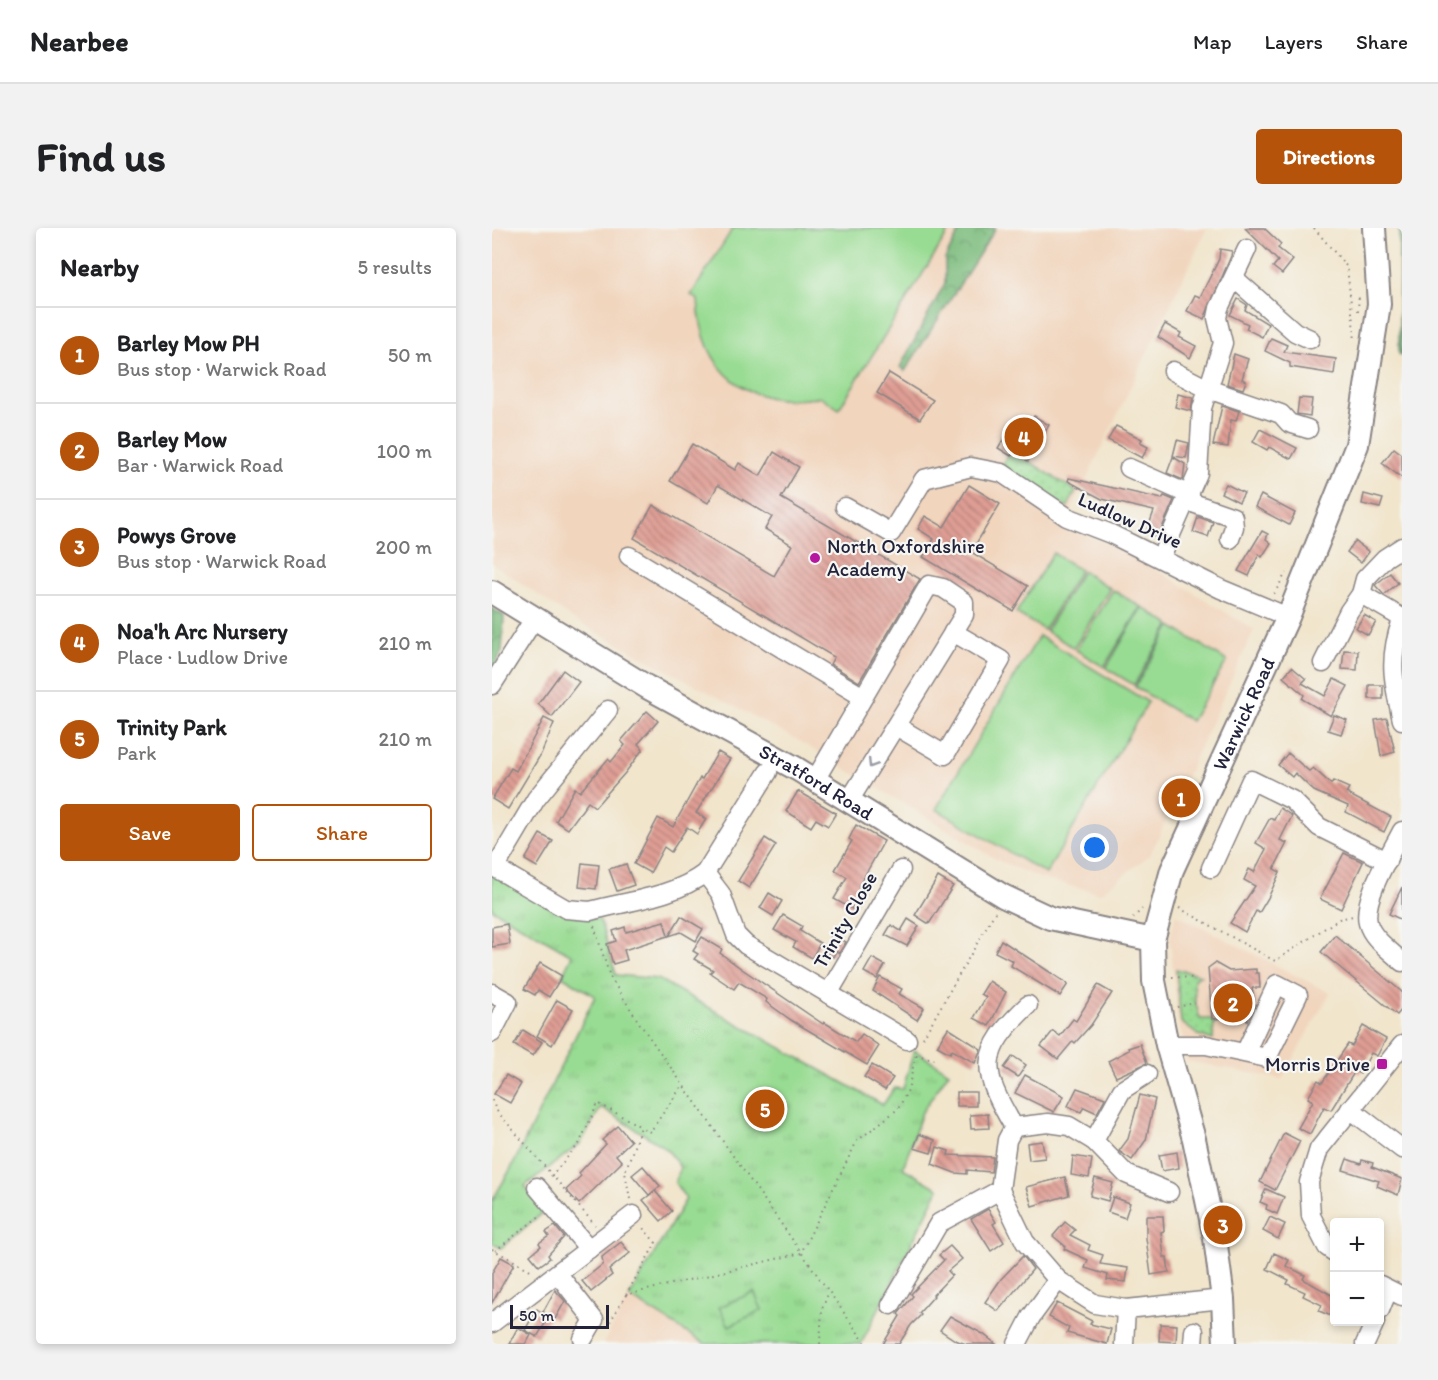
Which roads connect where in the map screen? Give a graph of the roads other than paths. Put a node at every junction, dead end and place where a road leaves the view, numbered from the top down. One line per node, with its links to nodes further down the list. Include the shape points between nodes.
1 (1374, 228): 19 (main road, Warwick Road, via 1379,304 1356,445)
2 (1247, 249): 3 (street)
3 (1235, 279): 4 (street, via 1295,332); 6 (street, via 1219,308 1217,318 1223,343)
4 (1310, 339)
5 (1173, 371): 6 (street)
6 (1208, 389): 7 (street, via 1281,414 1289,423); 9 (street, via 1202,408 1198,472)
7 (1308, 429)
8 (1130, 468): 9 (street)
9 (1189, 498): 11 (street); 16 (street)
10 (845, 507): 16 (street, Ludlow Drive, via 891,533 924,479 971,467 1002,473 1066,517)
11 (1230, 515): 12 (street); 13 (street, via 1235,521)
12 (1250, 518)
13 (1230, 539)
14 (1402, 547): 18 (street, via 1365,579)
15 (629, 556): 25 (street)
16 (1161, 557): 19 (street, Ludlow Drive, via 1221,589)
17 (492, 592): 20 (main road, Stratford Road)
18 (1361, 594): 21 (street); 23 (street, via 1332,633)
19 (1288, 617): 39 (main road, Warwick Road, via 1172,870)
20 (534, 619): 24 (street); 31 (main road, Stratford Road)
21 (1402, 619): 26 (street, via 1391,664)
22 (953, 632): 25 (street, via 964,615 964,602 944,588 928,585); 29 (street); 29 (street, via 1001,660 945,754)
23 (1323, 663)
24 (492, 685)
25 (863, 697): 31 (street)
26 (1400, 698): 28 (street)
27 (608, 711): 35 (street, via 536,799)
28 (1402, 720)
29 (896, 726): 32 (street, one-way to 32)
30 (768, 772): 38 (street)
31 (815, 780): 32 (main road, Stratford Road)
32 (849, 801): 39 (main road, Stratford Road, via 1003,897 1050,918)
33 (1402, 831): 34 (street)
34 (1387, 861): 36 (street, via 1319,827 1292,800 1253,774); 40 (street, via 1369,900 1368,923 1376,938)
35 (494, 867): 38 (street, via 566,909 590,911 677,889)
36 (1211, 868)
37 (901, 870): 41 (street, Trinity Close)
38 (705, 873): 41 (street, Trinity Close, via 721,894 735,935)
39 (1153, 940): 46 (main road, Warwick Road, via 1154,977)
40 (1402, 962)
41 (828, 994): 47 (street, Trinity Close)
42 (507, 1002): 44 (street)
43 (1029, 1005): 51 (street, via 1003,1029 988,1074)
44 (492, 1033)
45 (1402, 1045): 50 (street)
46 (1167, 1046): 48 (street, via 1191,1043); 62 (main road, Warwick Road, via 1194,1139)
47 (911, 1048)
48 (1245, 1053)
49 (1147, 1074): 52 (street, via 1122,1090)
50 (1350, 1109): 53 (street); 59 (street, via 1319,1149 1309,1182 1311,1216)
51 (1014, 1127): 52 (street, via 1048,1123 1069,1126); 55 (street, via 1006,1140)
52 (1094, 1141): 56 (street, via 1126,1174)
53 (1402, 1149)
54 (537, 1187): 58 (street)
55 (1000, 1190): 61 (street, via 1025,1242); 63 (street, via 939,1223)
56 (1169, 1192)
57 (633, 1215): 58 (street)
58 (589, 1249): 60 (street)
59 (1330, 1249)
60 (554, 1277): 65 (street); 67 (street, via 594,1320)
61 (1058, 1280): 64 (street, via 1095,1304); 68 (street)
62 (1223, 1299): 64 (street); 70 (main road, Warwick Road)
63 (891, 1305)
64 (1126, 1309): 69 (street)
65 (492, 1323)
66 (1373, 1326): 71 (street)
67 (583, 1339)
68 (1017, 1344)
69 (1124, 1344)
70 (1225, 1344)
71 (1365, 1344)

